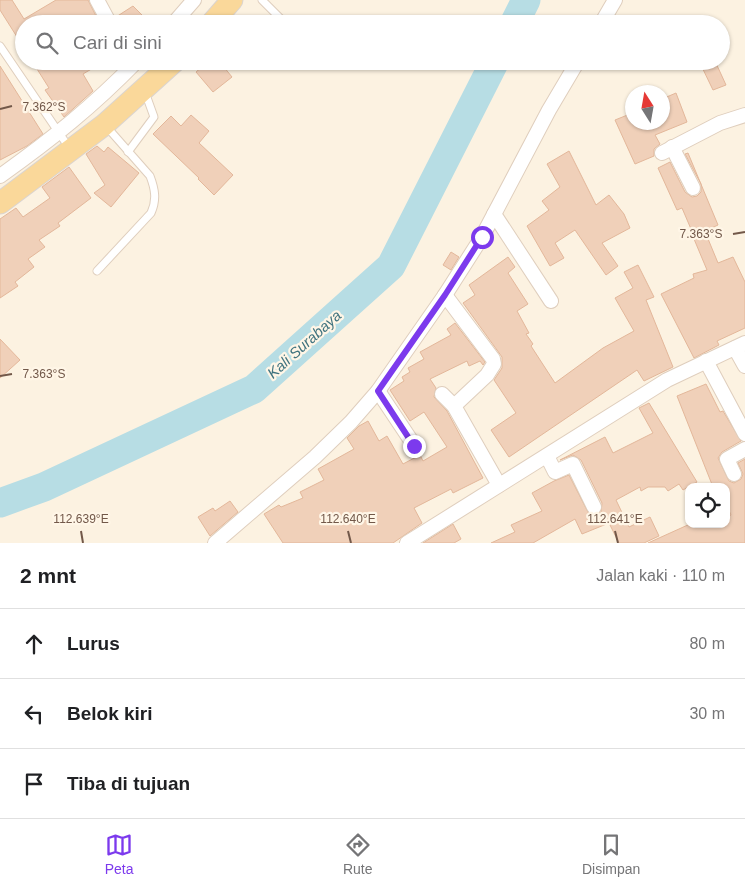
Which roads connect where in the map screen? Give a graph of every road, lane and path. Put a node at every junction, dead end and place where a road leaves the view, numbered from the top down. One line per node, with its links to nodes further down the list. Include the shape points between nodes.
1 (97, 0): 6 (street)
2 (194, 0): 7 (street)
3 (232, 0): 8 (main road)
4 (262, 0): 9 (lane)
5 (615, 0): 10 (street)
6 (105, 15)
7 (181, 15)
8 (219, 15)
9 (277, 15)
10 (606, 15)
11 (0, 46): 12 (lane)
12 (15, 68)
13 (16, 70): 21 (lane)
14 (128, 70): 21 (street)
15 (140, 70): 18 (street)
16 (166, 70): 18 (main road)
17 (573, 70): 27 (street)
18 (149, 87): 20 (main road); 23 (lane, via 154,116)
19 (745, 115): 25 (street, via 720,122 667,150)
20 (104, 125): 22 (main road); 23 (lane)
21 (60, 134): 22 (lane); 24 (street)
22 (71, 151): 26 (main road)
23 (128, 152): 28 (lane, via 150,176 155,204 151,213)
24 (0, 176)
25 (693, 188)
26 (0, 203)
27 (494, 214): 29 (street); 30 (street)
28 (97, 271)
29 (445, 295): 34 (street); 36 (street, via 494,364 487,375)
30 (551, 301)
31 (740, 345): 32 (street); 33 (street)
32 (706, 361): 37 (street); 40 (street, via 668,380)
33 (745, 366)
34 (378, 391): 38 (street); 45 (street, via 315,457)
35 (442, 394): 36 (street)
36 (454, 406): 42 (street)
37 (745, 434)
38 (414, 446)
39 (745, 449): 41 (street, via 727,459)
40 (547, 456): 42 (street); 43 (street, via 555,472 573,464)
41 (734, 474)
42 (499, 485): 44 (street)
43 (594, 507)
44 (415, 541)
45 (215, 543)

